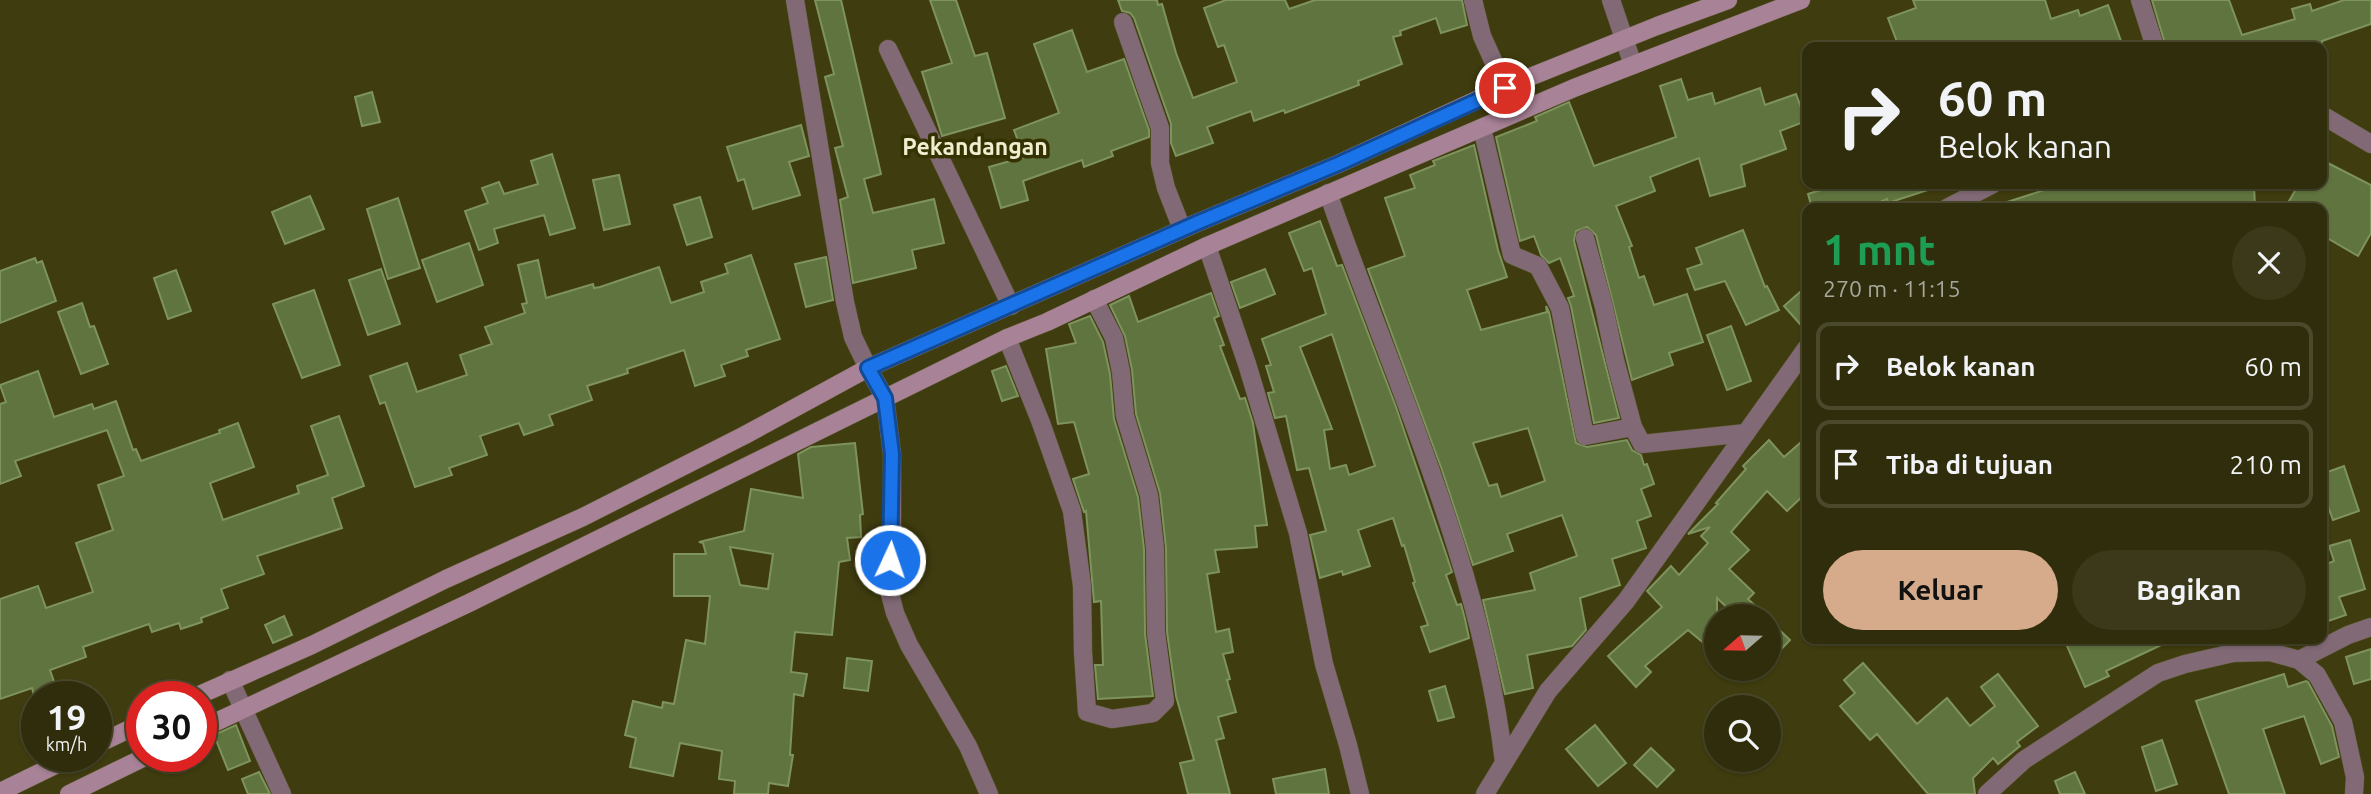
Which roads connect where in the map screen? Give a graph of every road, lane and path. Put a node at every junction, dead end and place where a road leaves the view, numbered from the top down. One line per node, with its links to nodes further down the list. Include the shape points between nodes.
1 (795, 0): 26 (street, via 845,302 853,337)
2 (1473, 0): 12 (street)
3 (1611, 0): 8 (street)
4 (1728, 0): 8 (main road)
5 (1801, 0): 11 (main road)
6 (2140, 0): 9 (street)
7 (1123, 22): 19 (street, via 1160,128 1160,163)
8 (1621, 30): 11 (street); 12 (main road)
9 (2153, 42)
10 (888, 49): 23 (street)
11 (1633, 65): 14 (main road)
12 (1501, 81): 19 (main road, via 1338,164)
13 (2327, 118): 15 (street)
14 (1482, 128): 17 (main road); 28 (street, via 1512,255 1538,266 1560,308 1585,436)
15 (2371, 144)
16 (1983, 189): 18 (street)
17 (1328, 193): 21 (main road); 36 (street, via 1424,452 1471,597 1498,713)
18 (1957, 203)
19 (1181, 226): 23 (main road)
20 (1585, 238): 28 (street)
21 (1209, 250): 22 (main road); 43 (street, via 1298,533 1324,664)
22 (1094, 299): 24 (main road); 24 (street, via 1114,338 1125,416 1149,495 1156,633 1165,701 1153,713 1112,719 1087,712 1082,586 1072,511)
23 (1011, 306): 26 (main road)
24 (1007, 338): 27 (main road)
25 (1802, 354): 29 (street)
26 (868, 368): 27 (main road); 32 (main road, via 583,517)
27 (885, 398): 34 (main road); 42 (street, via 892,454 888,586 895,613)
28 (1633, 427): 29 (street, via 1642,444)
29 (1746, 433): 36 (street, via 1626,601 1548,691)
30 (2371, 627): 31 (street)
31 (2299, 660): 45 (street, via 2270,652 2233,653 2158,673 2024,761); 46 (street, via 2317,675 2343,722)
32 (230, 680): 33 (main road); 34 (street)
33 (217, 686)
34 (243, 709): 35 (main road); 41 (street)
35 (217, 721)
36 (1504, 762): 44 (street)
37 (126, 766): 40 (main road)
38 (41, 772): 39 (main road)
39 (0, 792)
40 (69, 794)
41 (282, 794)
42 (989, 794)
43 (1360, 794)
44 (1485, 794)
45 (1987, 794)
46 (2354, 794)

